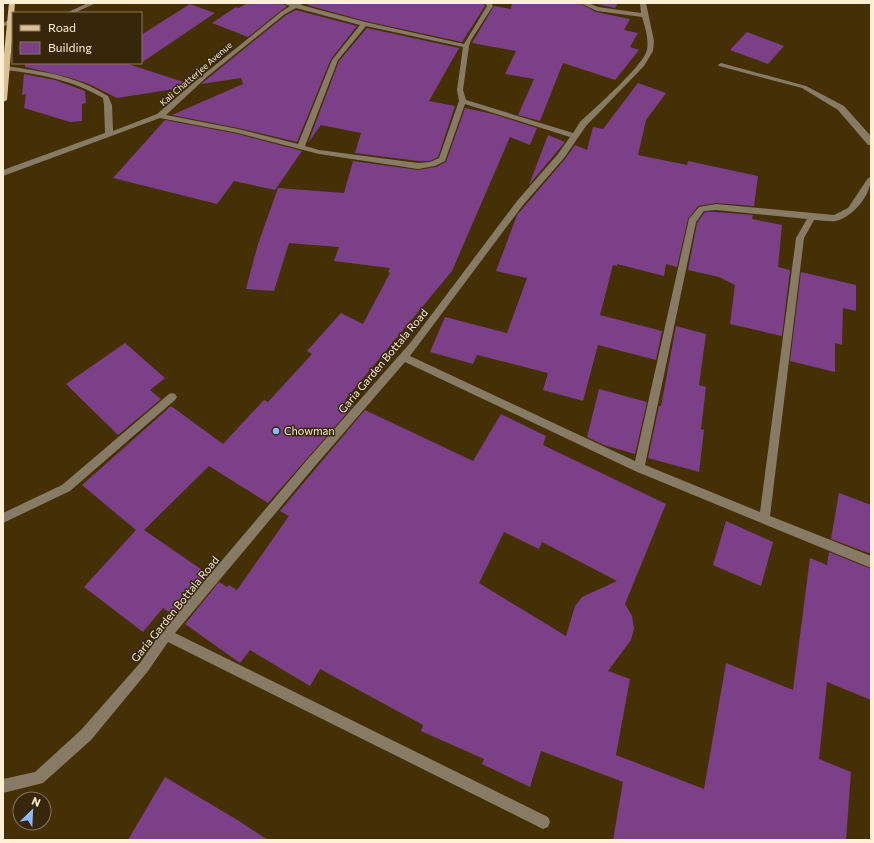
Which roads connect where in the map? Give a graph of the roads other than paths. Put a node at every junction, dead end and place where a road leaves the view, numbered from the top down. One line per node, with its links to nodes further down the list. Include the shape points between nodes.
1 (12, 3): 11 (main road)
2 (93, 3): 8 (street)
3 (285, 3): 7 (street)
4 (488, 3): 12 (street, via 490,6)
5 (583, 3): 9 (street, via 597,9)
6 (643, 3): 9 (street, Garia Garden Bottala Road)
7 (297, 5): 10 (street); 17 (street, Kali Chatterjee Avenue, via 283,13 206,75)
8 (71, 12)
9 (645, 15): 19 (street, Garia Garden Bottala Road, via 651,41 650,51 640,66)
10 (364, 24): 12 (street); 21 (street, via 335,60)
11 (9, 25): 14 (main road)
12 (466, 46): 16 (street, via 460,90)
13 (721, 65): 20 (street, via 804,87 841,108)
14 (4, 73): 15 (main road); 18 (street, via 57,75 95,90 106,97)
15 (3, 100)
16 (463, 101): 19 (street); 21 (street, via 442,159 432,164 418,166)
17 (160, 116): 18 (street, Kali Chatterjee Avenue); 21 (street, via 238,131)
18 (109, 135): 22 (street, Kali Chatterjee Avenue)
19 (574, 136): 25 (street, Garia Garden Bottala Road)
20 (871, 142)
21 (300, 148)
22 (3, 173)
23 (871, 180): 24 (street, via 851,210 835,218)
24 (812, 217): 27 (street, via 716,207 702,209 692,222); 29 (street, via 800,238)
25 (403, 358): 27 (street); 31 (street, Garia Garden Bottala Road)
26 (172, 397): 28 (street, via 66,488)
27 (639, 468): 29 (street)
28 (3, 518)
29 (764, 519): 30 (street)
30 (871, 562)
31 (166, 635): 32 (street, Garia Garden Bottala Road, via 144,667 86,735 38,778); 33 (street)
32 (3, 786)
33 (543, 822)

